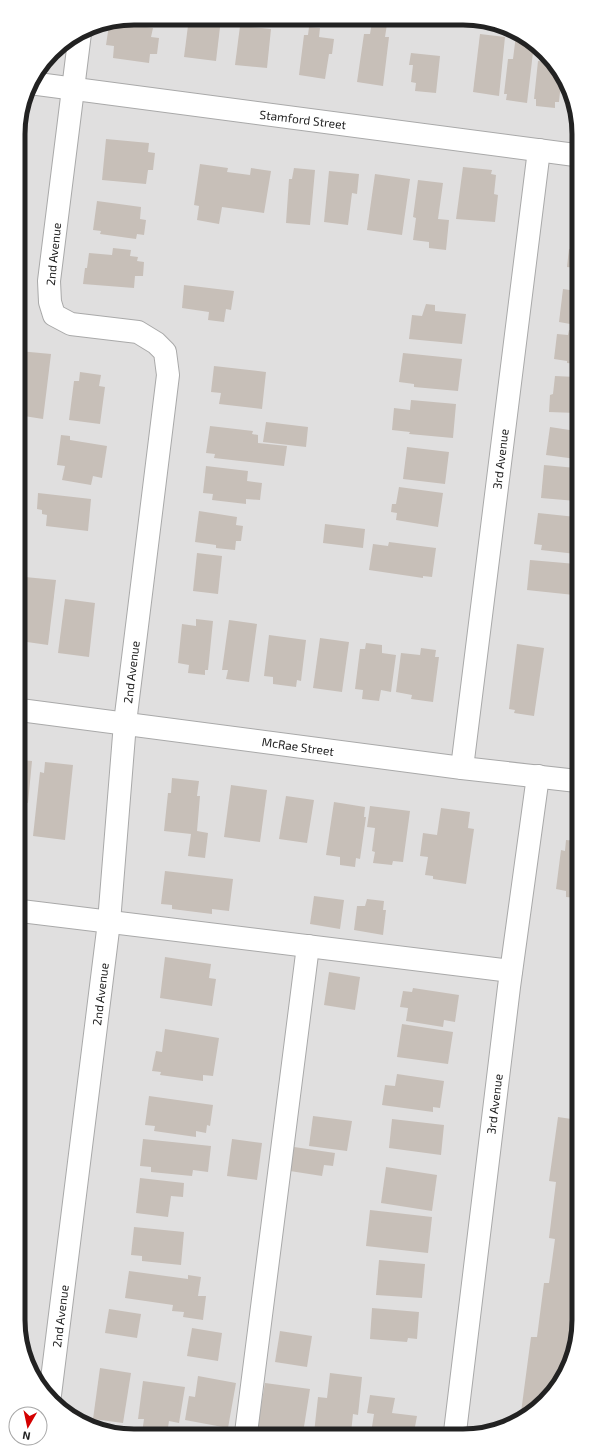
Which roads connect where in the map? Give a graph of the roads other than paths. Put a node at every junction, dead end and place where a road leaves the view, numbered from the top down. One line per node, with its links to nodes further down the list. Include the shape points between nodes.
1 (79, 40): 3 (street, 2nd Avenue)
2 (37, 85): 3 (street, Stamford Street)
3 (73, 89): 4 (street, Stamford Street); 7 (street, 2nd Avenue, via 49,282 54,316 71,324 138,332 165,352 168,375)
4 (539, 150): 5 (street, Stamford Street); 8 (street, 3rd Avenue)
5 (572, 155)
6 (25, 711): 7 (street, McRae Street)
7 (125, 723): 8 (street, McRae Street); 12 (street, 2nd Avenue)
8 (462, 768): 9 (street, McRae Street)
9 (538, 776): 10 (street, McRae Street); 14 (street, 3rd Avenue)
10 (572, 780)
11 (25, 912): 12 (street)
12 (109, 922): 13 (street); 15 (street, 2nd Avenue)
13 (308, 946): 14 (street); 16 (street)
14 (511, 971): 17 (street, 3rd Avenue)
15 (51, 1390)
16 (247, 1429)
17 (455, 1429)

